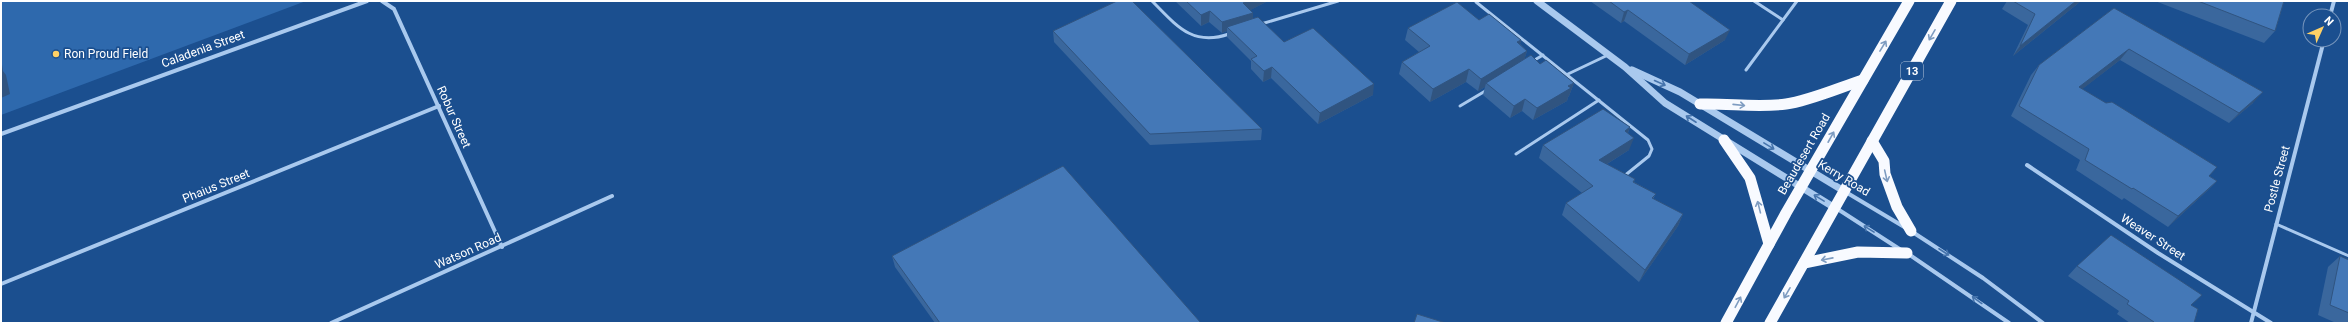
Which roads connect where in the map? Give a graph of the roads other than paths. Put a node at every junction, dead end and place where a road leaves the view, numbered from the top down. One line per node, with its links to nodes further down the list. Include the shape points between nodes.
1 (367, 1): 27 (street, Caladenia Street)
2 (382, 1): 25 (street, Robur Street, via 394,9)
3 (1152, 1): 13 (lane, via 1188,33 1198,38 1210,39)
4 (1338, 1): 12 (lane)
5 (1537, 1): 16 (street, Kerry Road)
6 (1754, 1): 11 (lane)
7 (1797, 1): 11 (lane)
8 (1910, 1): 21 (highway, Beaudesert Road, one-way to 8)
9 (1951, 1): 29 (highway, 13, one-way to 29)
10 (1476, 2): 15 (lane)
11 (1783, 20): 19 (lane)
12 (1254, 26)
13 (1232, 33)
14 (2322, 48): 38 (street, Postle Street)
15 (1543, 55): 17 (lane); 20 (lane)
16 (1608, 55): 18 (street, Kerry Road); 20 (lane)
17 (1530, 63)
18 (1625, 67): 24 (street, Kerry Road, one-way to 24); 28 (street, Kerry Road, one-way to 18, via 1665,102)
19 (1746, 70)
20 (1568, 74): 23 (lane)
21 (1863, 80): 24 (highway, one-way to 21, via 1788,104); 32 (highway, Beaudesert Road, one-way to 21)
22 (1492, 87): 26 (lane)
23 (1599, 100): 30 (lane); 33 (lane, via 1648,140 1652,149 1650,156)
24 (1700, 104): 32 (street, Kerry Road, one-way to 32)
25 (439, 106): 41 (street, Robur Street); 45 (street, Phaius Street)
26 (1460, 106)
27 (1, 134)
28 (1724, 140): 34 (street, Kerry Road); 40 (highway, one-way to 28, via 1750,178)
29 (1872, 140): 35 (highway, 13); 39 (highway, one-way to 39, via 1884,161 1888,185 1897,207)
30 (1516, 154)
31 (2027, 165): 46 (street, Weaver Street)
32 (1812, 171): 34 (highway, Beaudesert Road); 35 (street, Kerry Road)
33 (1620, 179)
34 (1802, 188): 37 (street, Kerry Road, one-way to 34); 40 (highway, Beaudesert Road)
35 (1844, 191): 37 (highway, 13); 39 (street, Kerry Road)
36 (612, 196): 41 (street, Watson Road)
37 (1835, 208): 42 (street, Kerry Road, one-way to 37); 44 (highway, 13)
38 (2276, 224): 43 (lane); 46 (street, Postle Street)
39 (1911, 231): 51 (street, Kerry Road, one-way to 51, via 1983,278)
40 (1769, 244): 48 (highway, Beaudesert Road, one-way to 40)
41 (502, 247): 47 (street, Watson Road)
42 (1907, 253): 44 (highway, one-way to 44, via 1858,252); 50 (street, Kerry Road, one-way to 42)
43 (2349, 256)
44 (1804, 263): 49 (highway, 13, one-way to 49)
45 (1, 284)
46 (2254, 314): 52 (street, Postle Street); 53 (street, Weaver Street)
47 (331, 323)
48 (1726, 323)
49 (1770, 323)
50 (2009, 323)
51 (2043, 323)
52 (2251, 323)
53 (2271, 323)

